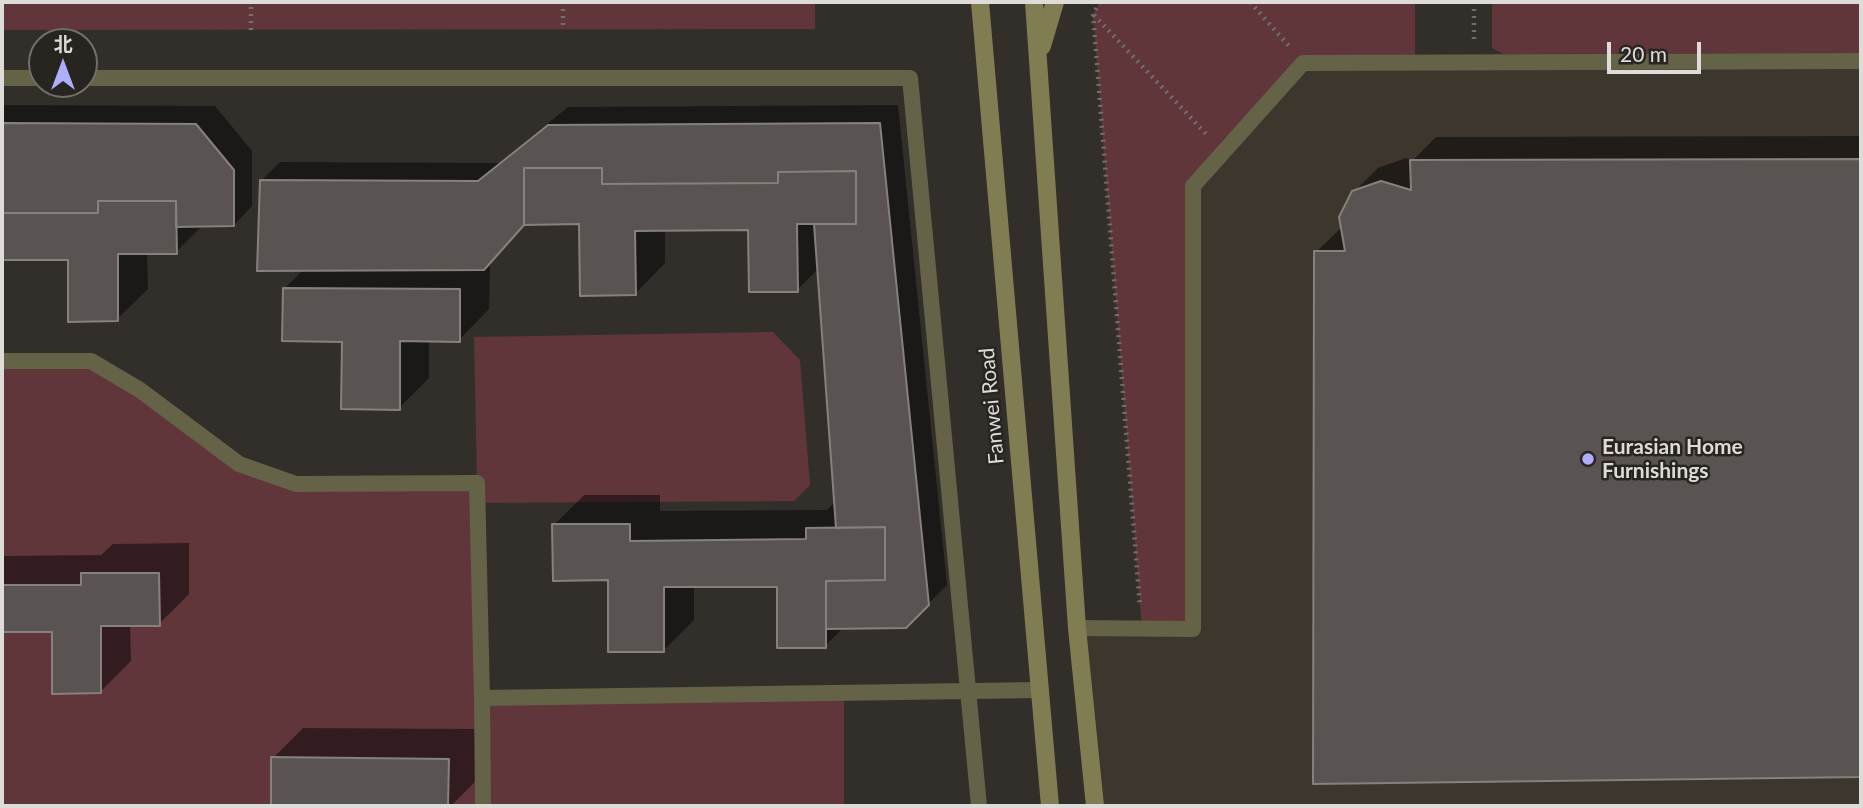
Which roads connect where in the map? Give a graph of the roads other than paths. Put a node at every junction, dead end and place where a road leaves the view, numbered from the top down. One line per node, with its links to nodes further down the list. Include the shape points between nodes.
1 (969, 2): 5 (street)
2 (980, 2): 5 (street, Fanwei Road)
3 (1034, 2): 6 (street)
4 (1055, 2): 6 (street)
5 (984, 55): 13 (street, Fanwei Road)
6 (1038, 60): 12 (street)
7 (1861, 61): 12 (lane, via 1303,62 1193,186 1193,629)
8 (2, 78): 9 (lane)
9 (28, 78)
10 (98, 78): 14 (lane, via 910,78)
11 (2, 361): 15 (lane, via 91,361 140,390 239,464 296,484 477,483)
12 (1077, 628): 19 (street)
13 (1040, 690): 14 (lane); 18 (street, Fanwei Road)
14 (968, 691): 15 (lane); 17 (lane)
15 (482, 698): 16 (lane)
16 (483, 806)
17 (979, 806)
18 (1050, 806)
19 (1095, 806)

